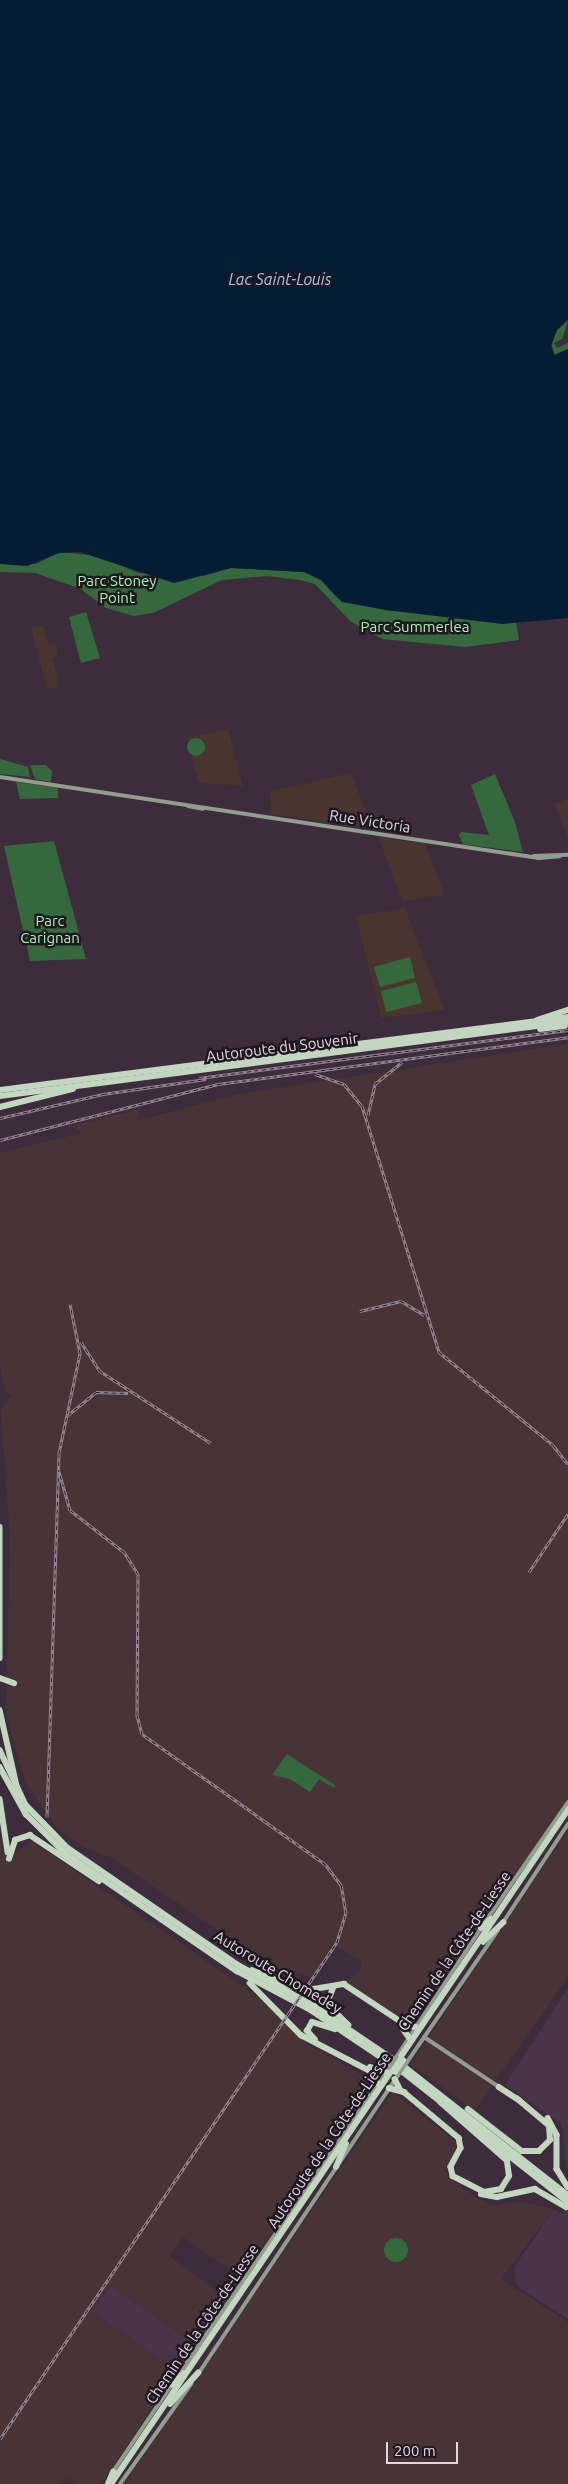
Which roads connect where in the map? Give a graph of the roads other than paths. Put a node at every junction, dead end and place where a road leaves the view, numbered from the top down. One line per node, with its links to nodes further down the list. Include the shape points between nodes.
1 (0, 777): 2 (main road, Rue Victoria, via 529,856)
2 (568, 855)
3 (568, 1010): 5 (highway)
4 (568, 1017): 5 (highway, Autoroute du Souvenir)
5 (534, 1021): 11 (highway, Autoroute du Souvenir)
6 (568, 1022): 8 (highway, Autoroute du Souvenir)
7 (568, 1026): 8 (highway)
8 (525, 1028): 9 (highway, Autoroute du Souvenir)
9 (93, 1084): 11 (highway, Autoroute du Souvenir); 13 (highway)
10 (0, 1089): 11 (highway, Autoroute du Souvenir)
11 (15, 1091): 12 (highway, Autoroute du Souvenir)
12 (0, 1096)
13 (0, 1107)
14 (0, 1527): 15 (highway)
15 (0, 1658)
16 (0, 1678): 17 (highway, via 14,1683)
17 (0, 1687)
18 (0, 1710): 21 (highway)
19 (0, 1750): 21 (highway, Autoroute Chomedey)
20 (0, 1766): 27 (highway, Autoroute Chomedey, via 21,1807 46,1837)
21 (21, 1797): 32 (highway, Autoroute Chomedey, via 64,1846)
22 (0, 1799): 27 (highway, via 9,1859 16,1838 34,1836)
23 (568, 1802): 30 (main road, Chemin de la Côte-de-Liesse)
24 (568, 1810): 28 (highway, Autoroute de la Côte-de-Liesse)
25 (568, 1816): 31 (highway, Autoroute de la Côte-de-Liesse)
26 (568, 1824): 29 (main road, Chemin de la Côte-de-Liesse)
27 (134, 1901): 33 (highway, Autoroute Chomedey)
28 (504, 1905): 30 (highway); 39 (highway, Autoroute de la Côte-de-Liesse)
29 (502, 1924): 31 (highway); 35 (main road, Chemin de la Côte-de-Liesse)
30 (481, 1928): 34 (main road, Chemin de la Côte-de-Liesse)
31 (483, 1942): 39 (highway, Autoroute de la Côte-de-Liesse)
32 (227, 1958): 34 (highway, via 300,1991 344,1984 406,2025); 38 (highway, Autoroute Chomedey)
33 (233, 1969): 37 (highway, Autoroute Chomedey); 41 (highway, via 271,1999 299,2033 372,2072)
34 (416, 2027): 36 (main road, Chemin de la Côte-de-Liesse)
35 (424, 2037): 39 (main road, Chemin de la Côte-de-Liesse); 43 (main road)
36 (409, 2038): 38 (highway, via 405,2028 346,1988 331,1989 326,1997 328,2006); 39 (main road, Chemin de la Côte-de-Liesse)
37 (357, 2040): 40 (highway, via 319,2021 307,2028 312,2038); 42 (highway, Autoroute Chomedey)
38 (367, 2041): 46 (highway, Autoroute Chomedey)
39 (402, 2059): 40 (highway, Autoroute de la Côte-de-Liesse, bridge)
40 (393, 2073): 41 (main road); 44 (main road); 45 (highway); 49 (highway, Autoroute de la Côte-de-Liesse); 50 (highway, Autoroute de la Côte-de-Liesse)
41 (378, 2083): 48 (main road)
42 (422, 2086): 52 (highway, via 509,2166 508,2181 496,2192 484,2192); 55 (highway, Autoroute Chomedey)
43 (499, 2087): 47 (highway)
44 (389, 2088): 45 (highway); 51 (main road)
45 (400, 2089): 52 (highway, via 459,2138 461,2148 450,2171)
46 (442, 2093): 47 (highway, via 520,2149 539,2151 549,2141 549,2126); 54 (highway, Autoroute Chomedey)
47 (517, 2099): 53 (highway, via 553,2124 556,2166)
48 (362, 2106): 49 (highway); 56 (main road)
49 (352, 2129): 56 (highway, Autoroute de la Côte-de-Liesse)
50 (346, 2144): 51 (highway); 56 (highway, Autoroute de la Côte-de-Liesse)
51 (336, 2167): 56 (main road)
52 (462, 2182): 55 (highway, via 490,2197 538,2190)
53 (568, 2187)
54 (568, 2195)
55 (567, 2204)
56 (285, 2231): 57 (highway, Autoroute de la Côte-de-Liesse)
57 (278, 2241): 58 (highway, Autoroute de la Côte-de-Liesse); 59 (main road, Chemin de la Côte-de-Liesse); 60 (main road, Chemin de la Côte-de-Liesse); 61 (highway, Autoroute de la Côte-de-Liesse)
58 (200, 2354): 60 (highway); 62 (highway, Autoroute de la Côte-de-Liesse)
59 (198, 2373): 61 (highway); 62 (main road, Chemin de la Côte-de-Liesse)
60 (172, 2385): 62 (main road, Chemin de la Côte-de-Liesse)
61 (170, 2404): 62 (highway, Autoroute de la Côte-de-Liesse)
62 (150, 2430): 63 (highway, Autoroute de la Côte-de-Liesse)
63 (144, 2440): 64 (main road); 65 (highway, Autoroute de la Côte-de-Liesse); 66 (highway, Autoroute de la Côte-de-Liesse); 67 (main road)
64 (113, 2472): 65 (highway)
65 (108, 2484)
66 (115, 2484)
67 (120, 2484)

